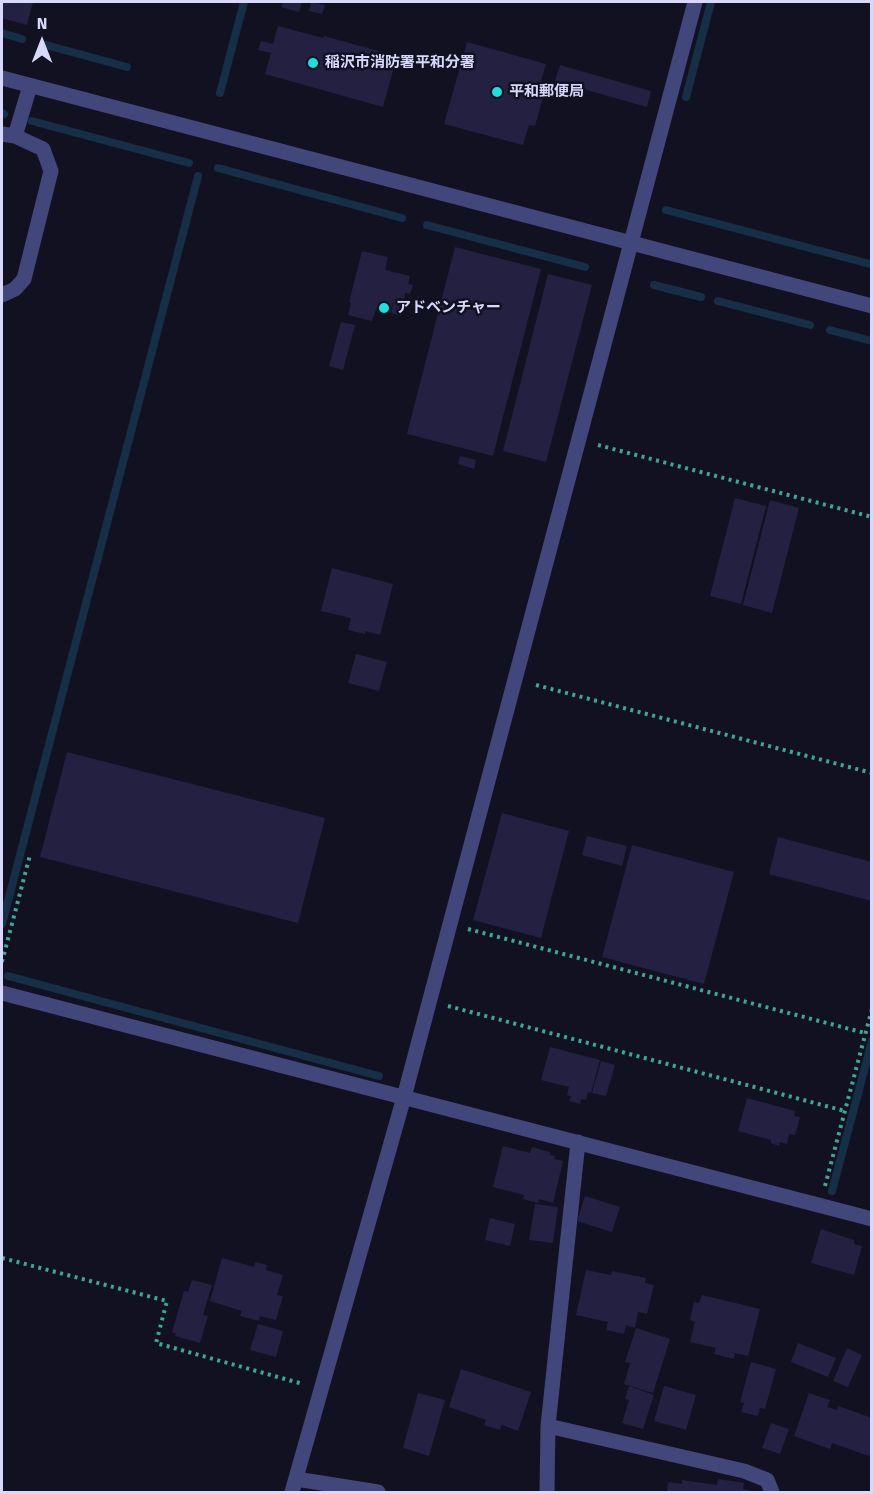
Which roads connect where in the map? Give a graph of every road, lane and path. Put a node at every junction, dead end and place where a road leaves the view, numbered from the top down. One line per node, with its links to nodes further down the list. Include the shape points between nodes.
1 (695, 2): 5 (street)
2 (2, 78): 3 (street)
3 (30, 86): 4 (street); 5 (street)
4 (8, 135): 6 (street, via 43,149 51,171 24,279 15,290)
5 (632, 243): 7 (street); 8 (street)
6 (2, 295)
7 (872, 306)
8 (579, 440): 9 (path); 10 (street)
9 (872, 517)
10 (516, 679): 11 (path); 13 (street)
11 (872, 773)
12 (30, 855): 14 (path)
13 (450, 924): 16 (street); 18 (path)
14 (2, 962)
15 (2, 993): 19 (street)
16 (430, 1002): 19 (street); 20 (path)
17 (872, 1009): 18 (path)
18 (865, 1033): 20 (path)
19 (404, 1097): 21 (street); 25 (street)
20 (845, 1111): 22 (path)
21 (578, 1142): 22 (street); 26 (street)
22 (820, 1206): 23 (street)
23 (872, 1219)
24 (2, 1258): 25 (path, via 167,1301 156,1343)
25 (321, 1389): 27 (street)
26 (548, 1426): 29 (street); 30 (street, via 744,1471 767,1480)
27 (294, 1486): 28 (street)
28 (378, 1492)
29 (547, 1492)
30 (772, 1492)

